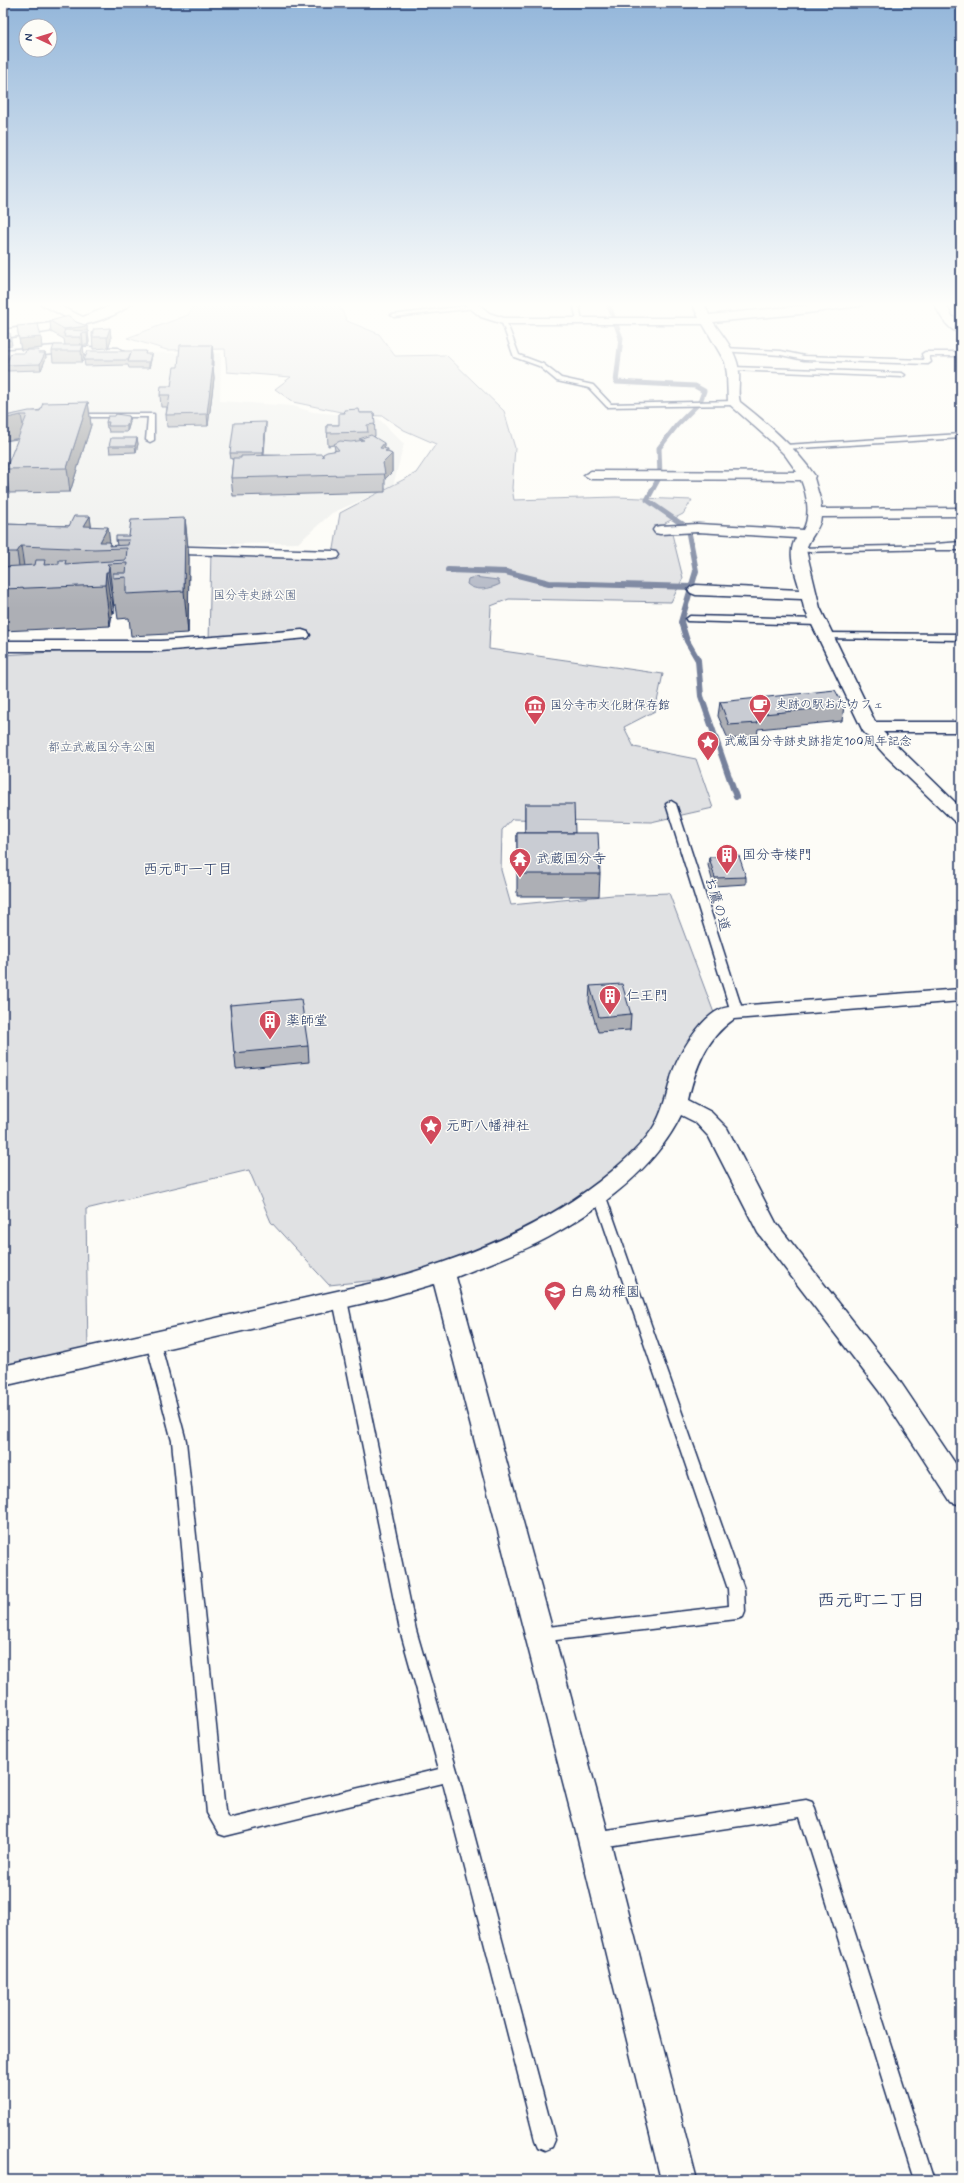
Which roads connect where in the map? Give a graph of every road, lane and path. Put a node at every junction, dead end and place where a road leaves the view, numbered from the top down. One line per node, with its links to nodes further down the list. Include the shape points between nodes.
1 (608, 405): 2 (lane)
2 (709, 405)
3 (735, 405): 7 (street)
4 (66, 416): 6 (lane, via 152,415)
5 (961, 436): 7 (lane)
6 (150, 440)
7 (785, 447): 9 (street, via 800,462)
8 (591, 475): 9 (street)
9 (808, 476): 11 (street)
10 (961, 512): 11 (street)
11 (814, 513): 13 (street, via 812,527)
12 (660, 530): 13 (street, via 691,528)
13 (806, 534): 17 (street, via 801,539)
14 (961, 546): 15 (street)
15 (940, 547): 17 (lane)
16 (142, 550): 18 (street)
17 (798, 550): 20 (street)
18 (333, 555)
19 (696, 590): 20 (street)
20 (809, 595): 22 (street)
21 (690, 619): 22 (lane)
22 (818, 622): 24 (street)
23 (302, 635): 26 (street, via 161,646)
24 (824, 636): 25 (lane); 27 (street)
25 (961, 637)
26 (3, 646)
27 (870, 727): 28 (street); 30 (street, via 891,752)
28 (961, 727)
29 (671, 804): 32 (lane, お鷹の道)
30 (961, 818)
31 (961, 995): 32 (street)
32 (737, 1012): 33 (street, via 727,1014 717,1021 695,1048 682,1076)
33 (676, 1104): 34 (street, via 661,1134 637,1162); 39 (street, via 703,1117 719,1133 766,1227 888,1384)
34 (599, 1194): 35 (street, via 540,1232); 40 (lane, via 736,1589 737,1612)
35 (443, 1273): 36 (street); 40 (street)
36 (340, 1300): 37 (street); 41 (lane, via 408,1630)
37 (153, 1342): 38 (street); 41 (lane, via 179,1441 216,1813 226,1828)
38 (3, 1376)
39 (961, 1494)
40 (539, 1635): 42 (street)
41 (449, 1774): 43 (lane)
42 (594, 1840): 44 (street); 45 (lane, via 806,1808)
43 (545, 2140)
44 (679, 2180)
45 (924, 2180)

